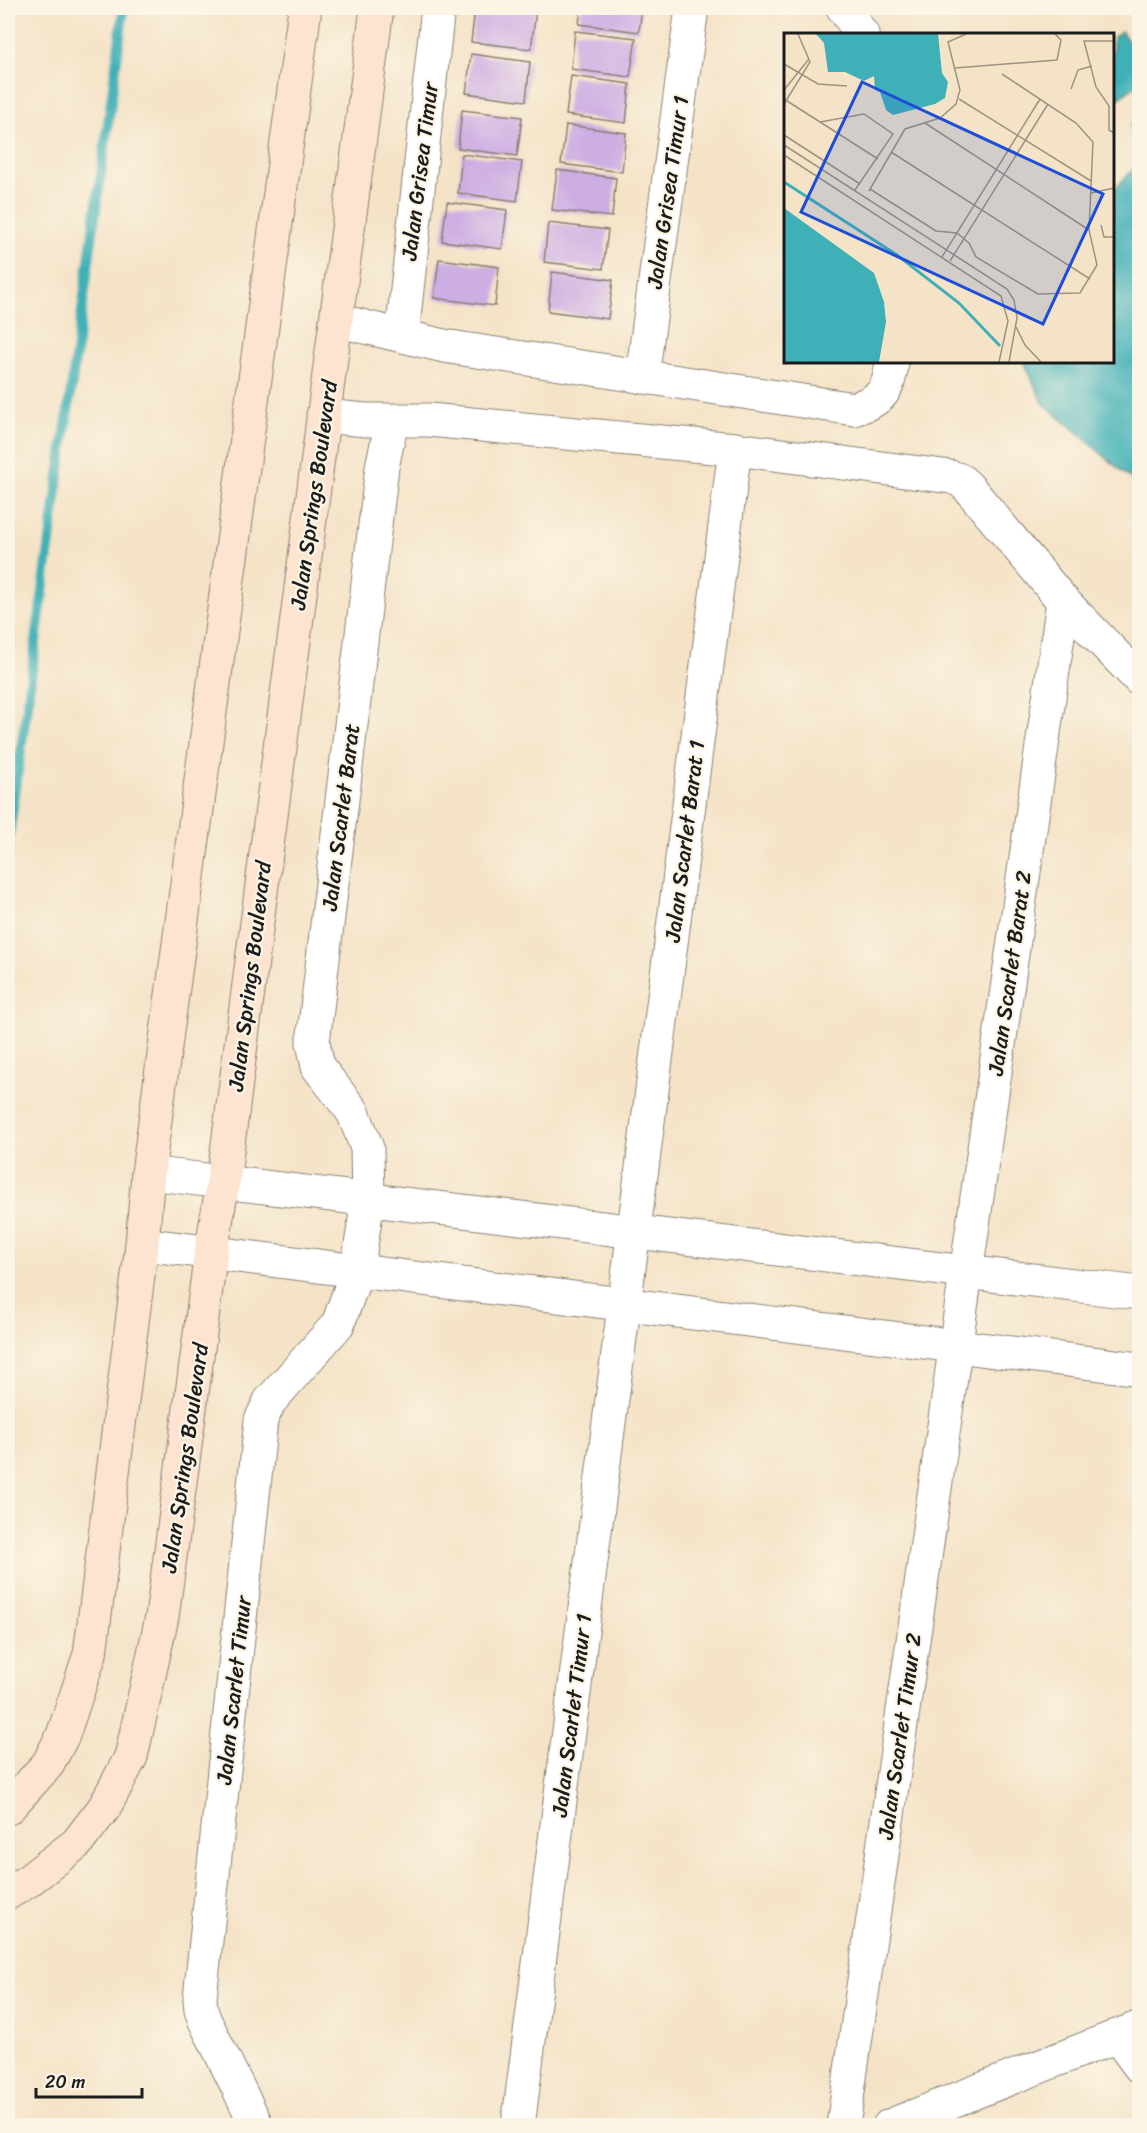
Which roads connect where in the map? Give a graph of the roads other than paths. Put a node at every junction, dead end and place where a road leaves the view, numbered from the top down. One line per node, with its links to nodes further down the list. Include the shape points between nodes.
1 (305, 8): 16 (main road)
2 (377, 8): 7 (main road, Jalan Springs Boulevard)
3 (438, 8): 8 (street, Jalan Grisea Timur)
4 (692, 8): 10 (street, Jalan Grisea Timur 1)
5 (843, 8): 6 (street)
6 (861, 33)
7 (336, 320): 8 (street); 11 (main road, Jalan Springs Boulevard)
8 (402, 335): 10 (street, via 444,346)
9 (892, 363): 10 (street, via 890,382 875,402 854,409)
10 (642, 376)
11 (323, 416): 12 (street); 17 (main road, Jalan Springs Boulevard)
12 (392, 421): 13 (street, via 429,420); 18 (street, Jalan Scarlet Barat, via 381,478 313,1042 318,1067 353,1112 367,1148)
13 (735, 450): 14 (street, via 960,480); 19 (street, Jalan Scarlet Barat 1)
14 (1063, 601): 15 (street); 23 (street, Jalan Scarlet Barat 2)
15 (1140, 680)
16 (148, 1173): 17 (street); 20 (main road)
17 (223, 1182): 18 (street); 21 (main road, Jalan Springs Boulevard)
18 (368, 1200): 19 (street); 22 (street, Jalan Scarlet Barat)
19 (634, 1232): 23 (street); 25 (street, Jalan Scarlet Barat 1)
20 (142, 1244): 21 (street); 28 (main road, via 90,1654 63,1735 48,1764)
21 (211, 1252): 22 (street); 29 (main road, Jalan Springs Boulevard, via 162,1617 131,1757 104,1808 76,1843)
22 (357, 1271): 25 (street); 32 (street, Jalan Scarlet Timur, via 338,1324 270,1401 261,1420 200,1998 205,2021)
23 (966, 1272): 24 (street); 26 (street, Jalan Scarlet Barat 2)
24 (1140, 1293)
25 (625, 1304): 26 (street); 33 (street, Jalan Scarlet Timur 1)
26 (955, 1346): 27 (street); 34 (street, Jalan Scarlet Timur 2)
27 (1140, 1369)
28 (8, 1808)
29 (8, 1893)
30 (1128, 2032): 31 (street); 35 (street)
31 (1140, 2067)
32 (257, 2126)
33 (518, 2126)
34 (843, 2126)
35 (889, 2126)

